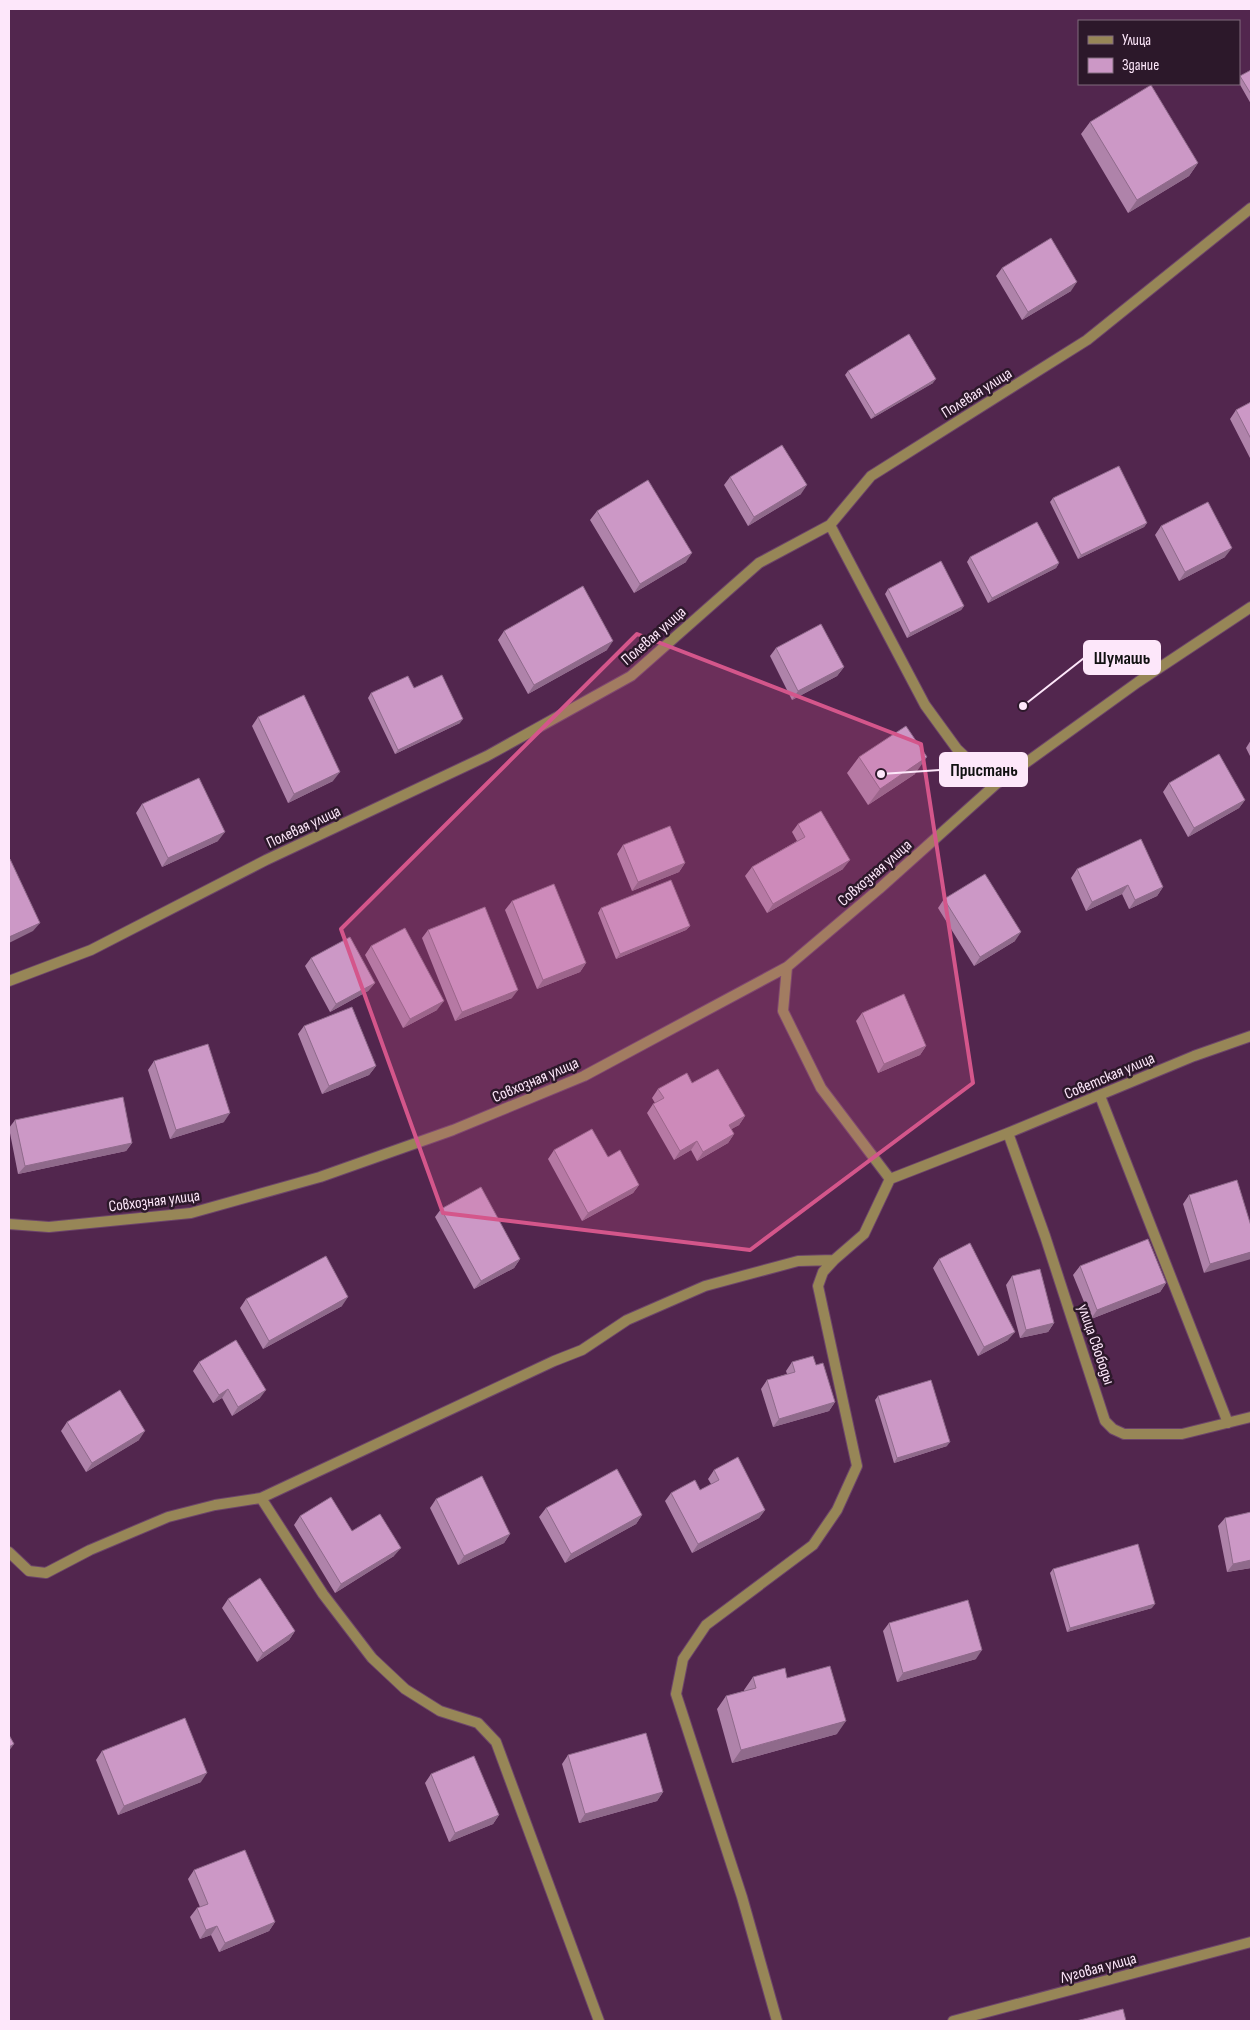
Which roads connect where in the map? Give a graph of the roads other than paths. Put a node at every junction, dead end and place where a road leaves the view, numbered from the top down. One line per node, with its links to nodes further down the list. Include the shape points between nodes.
1 (1251, 208): 2 (street, Полевая улица, via 1087,340 871,476)
2 (830, 525): 4 (street, via 925,705 957,749); 6 (street, Полевая улица, via 759,563 630,676 487,756 266,860 90,950)
3 (1251, 607): 4 (street, Совхозная улица, via 1138,682)
4 (995, 785): 5 (street, Совхозная улица)
5 (787, 967): 10 (street, via 783,1011 821,1088); 11 (street, Совхозная улица, via 584,1076 453,1130 320,1177 191,1213 49,1227)
6 (9, 981)
7 (1251, 1036): 8 (street, Советская улица)
8 (1100, 1096): 9 (street, Советская улица); 14 (street)
9 (1008, 1133): 10 (street, Советская улица); 14 (street, улица Свободы, via 1105,1421 1124,1434 1182,1434)
10 (890, 1179): 12 (street, via 864,1234)
11 (9, 1224)
12 (834, 1260): 15 (street, via 798,1261 705,1286 626,1320 582,1350); 19 (street, via 823,1272 818,1286 857,1466 837,1510 812,1545 706,1625 683,1659 676,1694 742,1897)
13 (1251, 1417): 14 (street, улица Свободы)
14 (1228, 1423)
15 (261, 1498): 16 (street, via 168,1517 90,1550 46,1573 30,1571); 18 (street, via 323,1594 372,1658 405,1689 440,1711 478,1723 496,1742)
16 (9, 1552)
17 (1251, 1942): 20 (street, Луговая улица)
18 (599, 2021)
19 (777, 2021)
20 (953, 2021)

